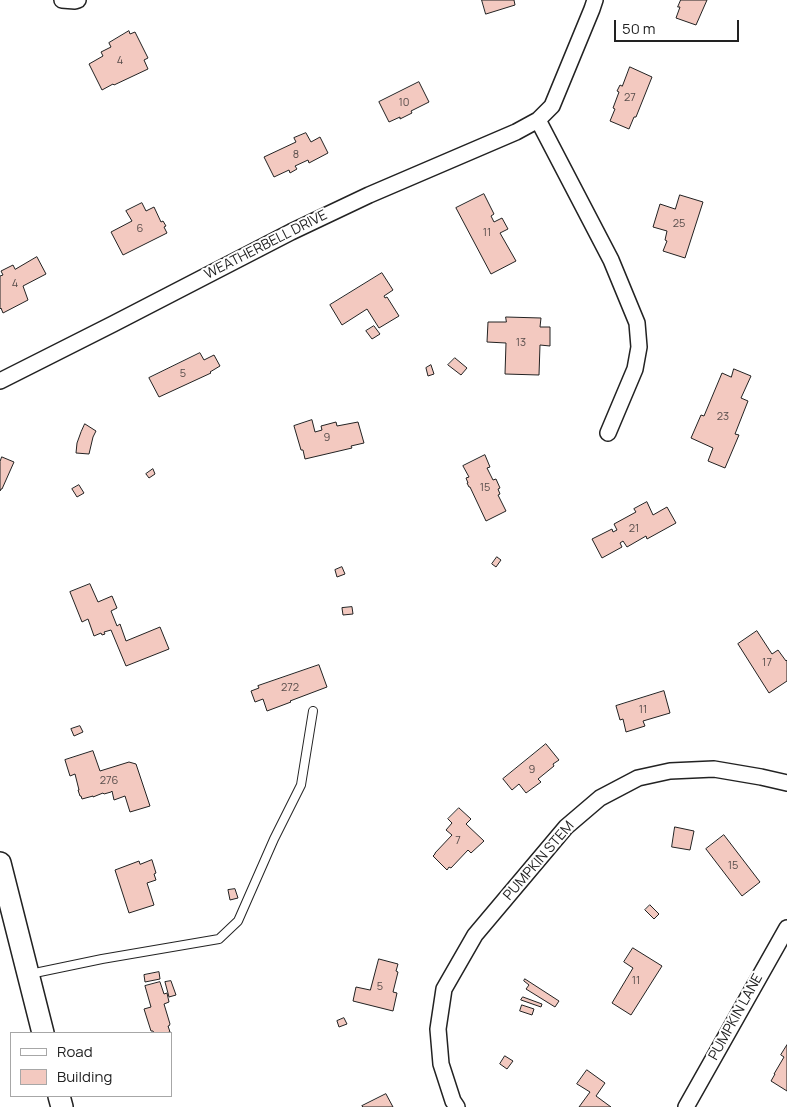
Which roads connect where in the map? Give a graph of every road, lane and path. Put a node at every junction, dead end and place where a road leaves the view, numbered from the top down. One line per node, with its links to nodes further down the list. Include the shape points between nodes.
1 (62, 0): 2 (street)
2 (78, 0)
3 (594, 0): 4 (street, WEATHERBELL DRIVE, via 552,106)
4 (538, 120): 5 (street, WEATHERBELL DRIVE, via 291,232); 6 (street, via 611,260 637,323 639,347 635,369)
5 (0, 381)
6 (608, 433)
7 (313, 711): 11 (lane, via 301,785 238,921 219,939)
8 (787, 783): 13 (street, PUMPKIN STEM, via 714,769 670,771 638,778 600,798 566,826 475,935 444,989 438,1029 441,1064)
9 (0, 863): 11 (main road)
10 (787, 928): 14 (street, PUMPKIN LANE)
11 (28, 975): 12 (main road)
12 (43, 1032)
13 (456, 1107)
14 (686, 1107)

